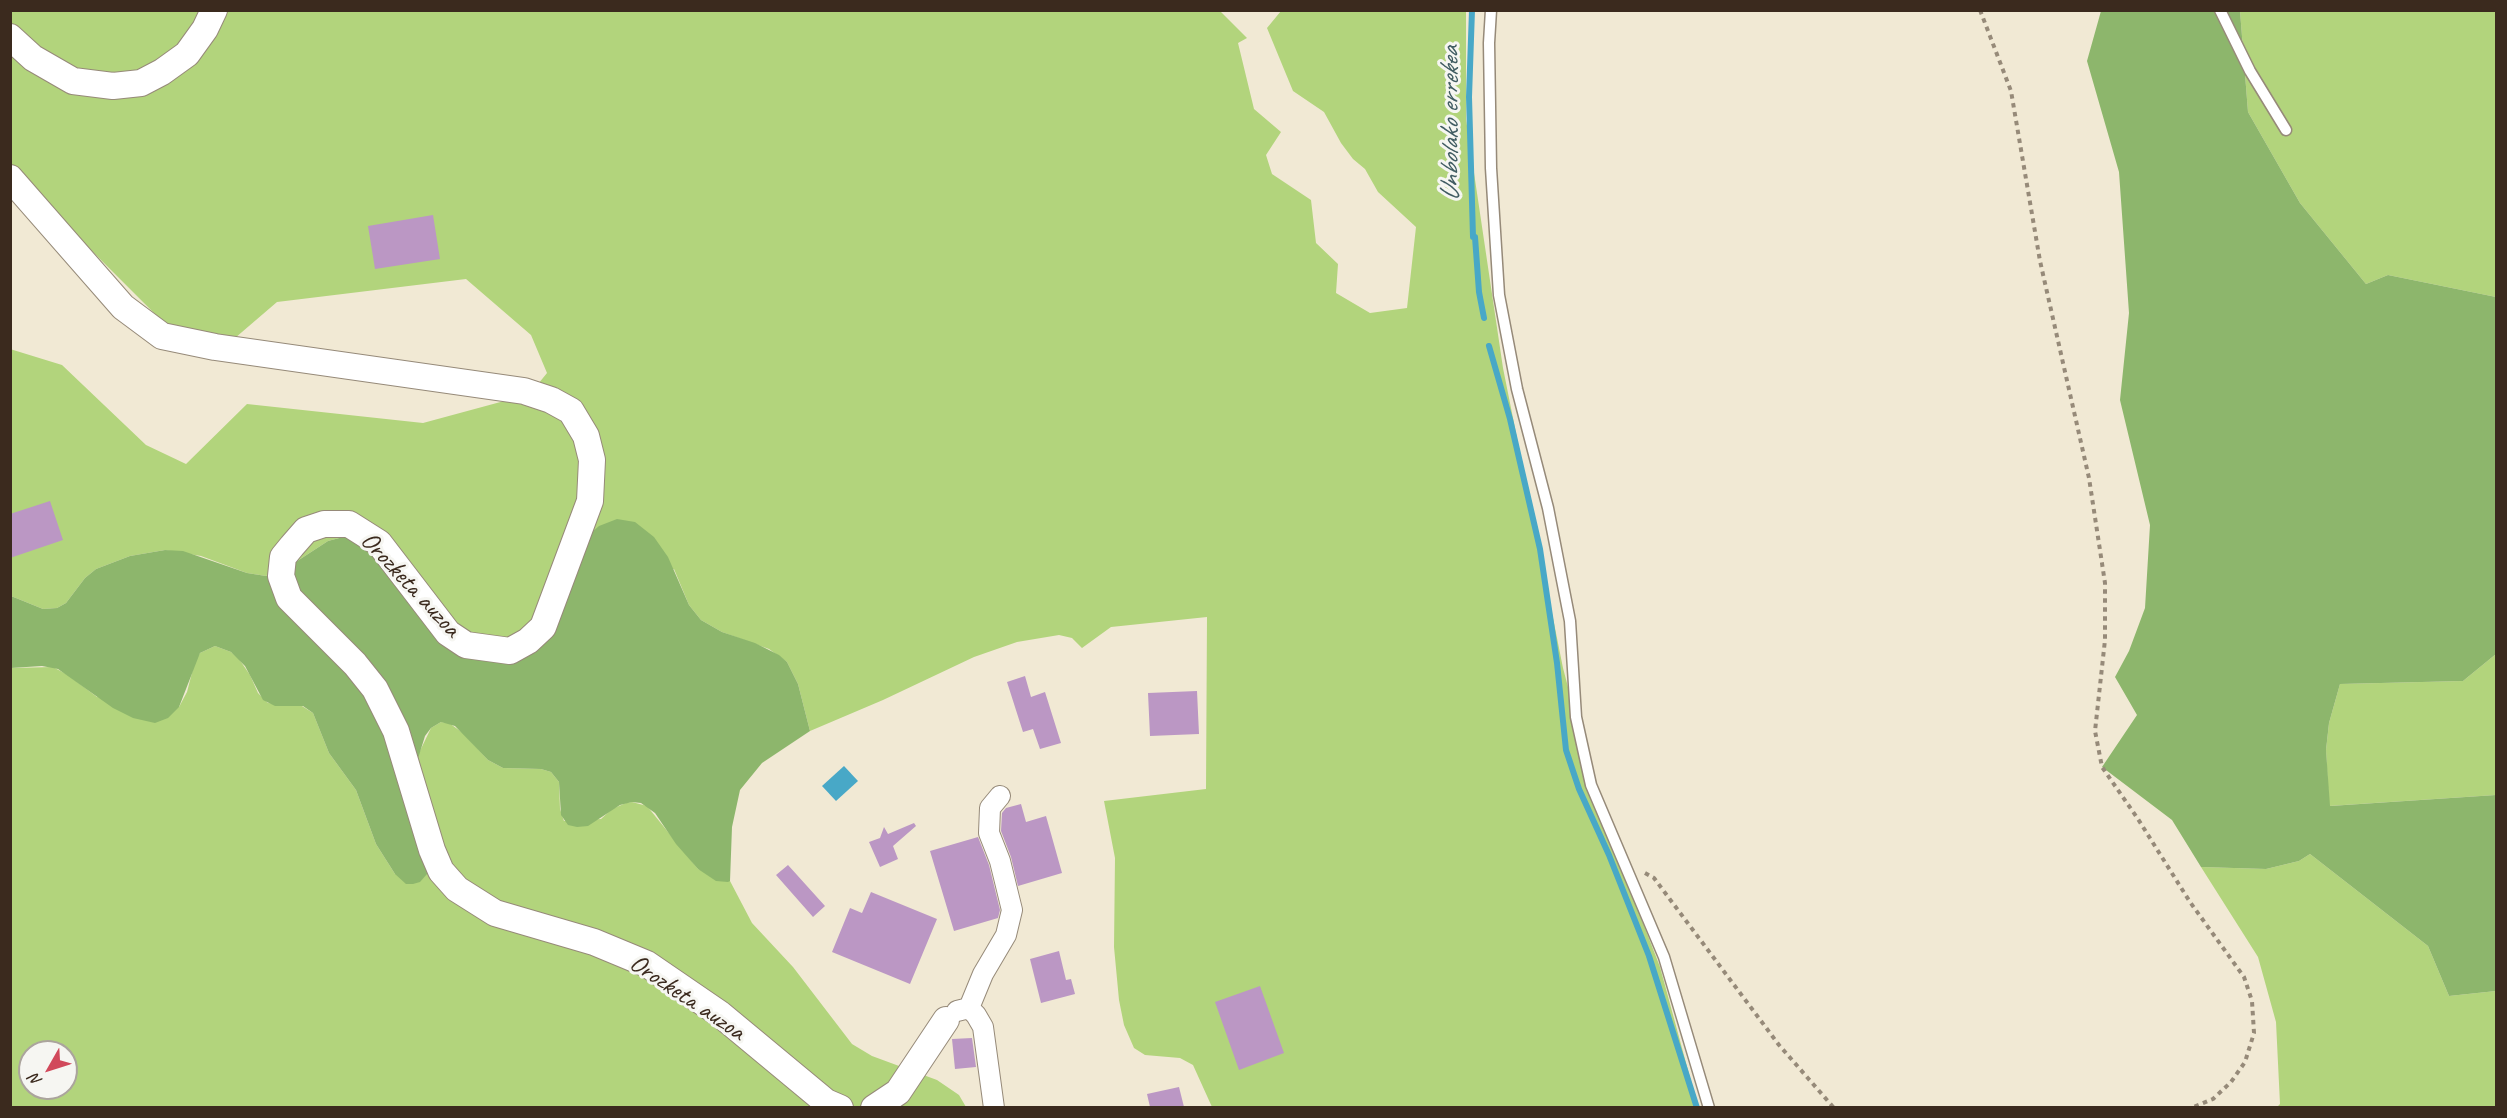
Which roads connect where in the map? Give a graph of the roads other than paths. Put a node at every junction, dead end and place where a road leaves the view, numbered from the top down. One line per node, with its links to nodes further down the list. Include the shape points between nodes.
1 (214, 10): 4 (street, via 187,54 141,83 113,86 73,81 33,58)
2 (1491, 10): 12 (lane, via 1491,157 1499,296 1570,621 1576,717 1591,785 1664,957)
3 (2220, 10): 5 (lane, via 2250,71)
4 (10, 37)
5 (2286, 130)
6 (10, 178): 9 (street, Orozketa auzoa, via 123,307 162,336 524,391 571,411 586,436 592,460 590,501 543,627 528,641 510,651 466,645 448,633 379,543 349,524 324,524 306,530 292,546 284,557 282,576 289,598 375,689 396,730 432,850 441,871 457,889 495,913 594,942 647,964 720,1014 826,1102)
7 (1000, 796): 8 (street, via 990,808 989,833 1012,910 1005,935)
8 (958, 1014): 10 (street, via 898,1092); 11 (street, via 976,1015 983,1027)
9 (840, 1107)
10 (874, 1107)
11 (994, 1107)
12 (1709, 1107)

